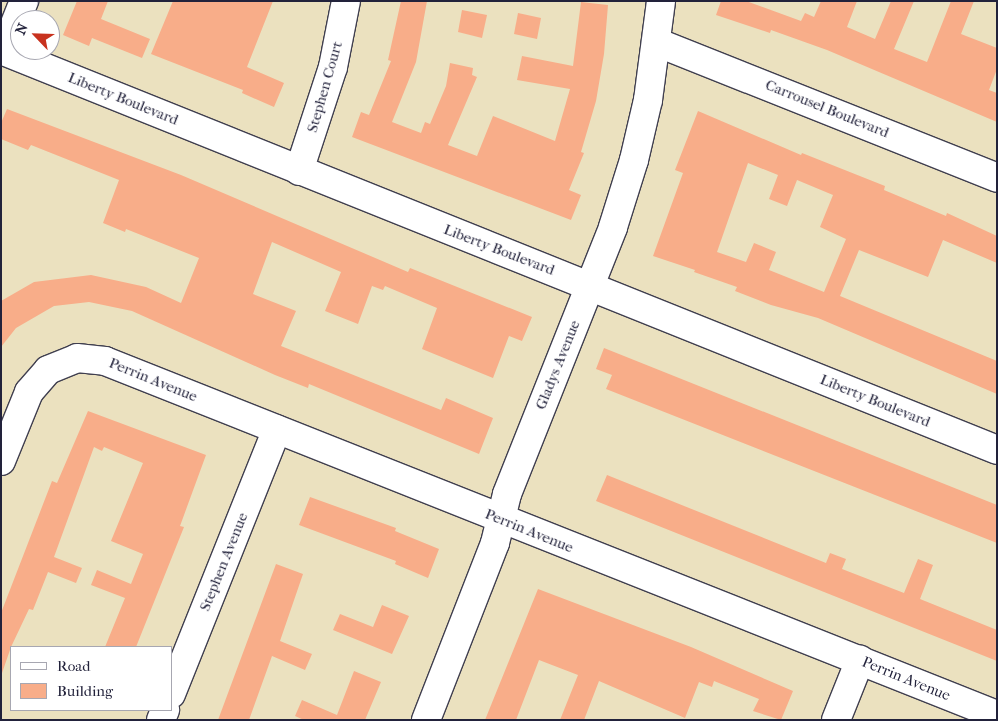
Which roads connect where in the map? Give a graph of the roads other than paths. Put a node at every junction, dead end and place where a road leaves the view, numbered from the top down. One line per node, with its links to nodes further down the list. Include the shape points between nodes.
1 (24, 1): 5 (street)
2 (346, 1): 6 (street, Stephen Court, via 333,67)
3 (660, 1): 4 (street, Gladys Avenue)
4 (656, 42): 7 (street, Carrousel Boulevard); 8 (street, Gladys Avenue, via 634,160)
5 (3, 51): 6 (street, Liberty Boulevard)
6 (299, 171): 8 (street, Liberty Boulevard)
7 (997, 178)
8 (590, 285): 10 (street, Liberty Boulevard); 12 (street, Gladys Avenue, via 507,494)
9 (277, 429): 11 (street, Perrin Avenue, via 105,361 77,358 48,370 29,392); 12 (street, Perrin Avenue); 14 (street, Stephen Avenue)
10 (997, 450)
11 (1, 461)
12 (501, 520): 13 (street, Perrin Avenue); 16 (street, Gladys Avenue)
13 (860, 660): 15 (street, Perrin Avenue); 17 (street)
14 (172, 692)
15 (997, 715)
16 (426, 720)
17 (836, 720)

